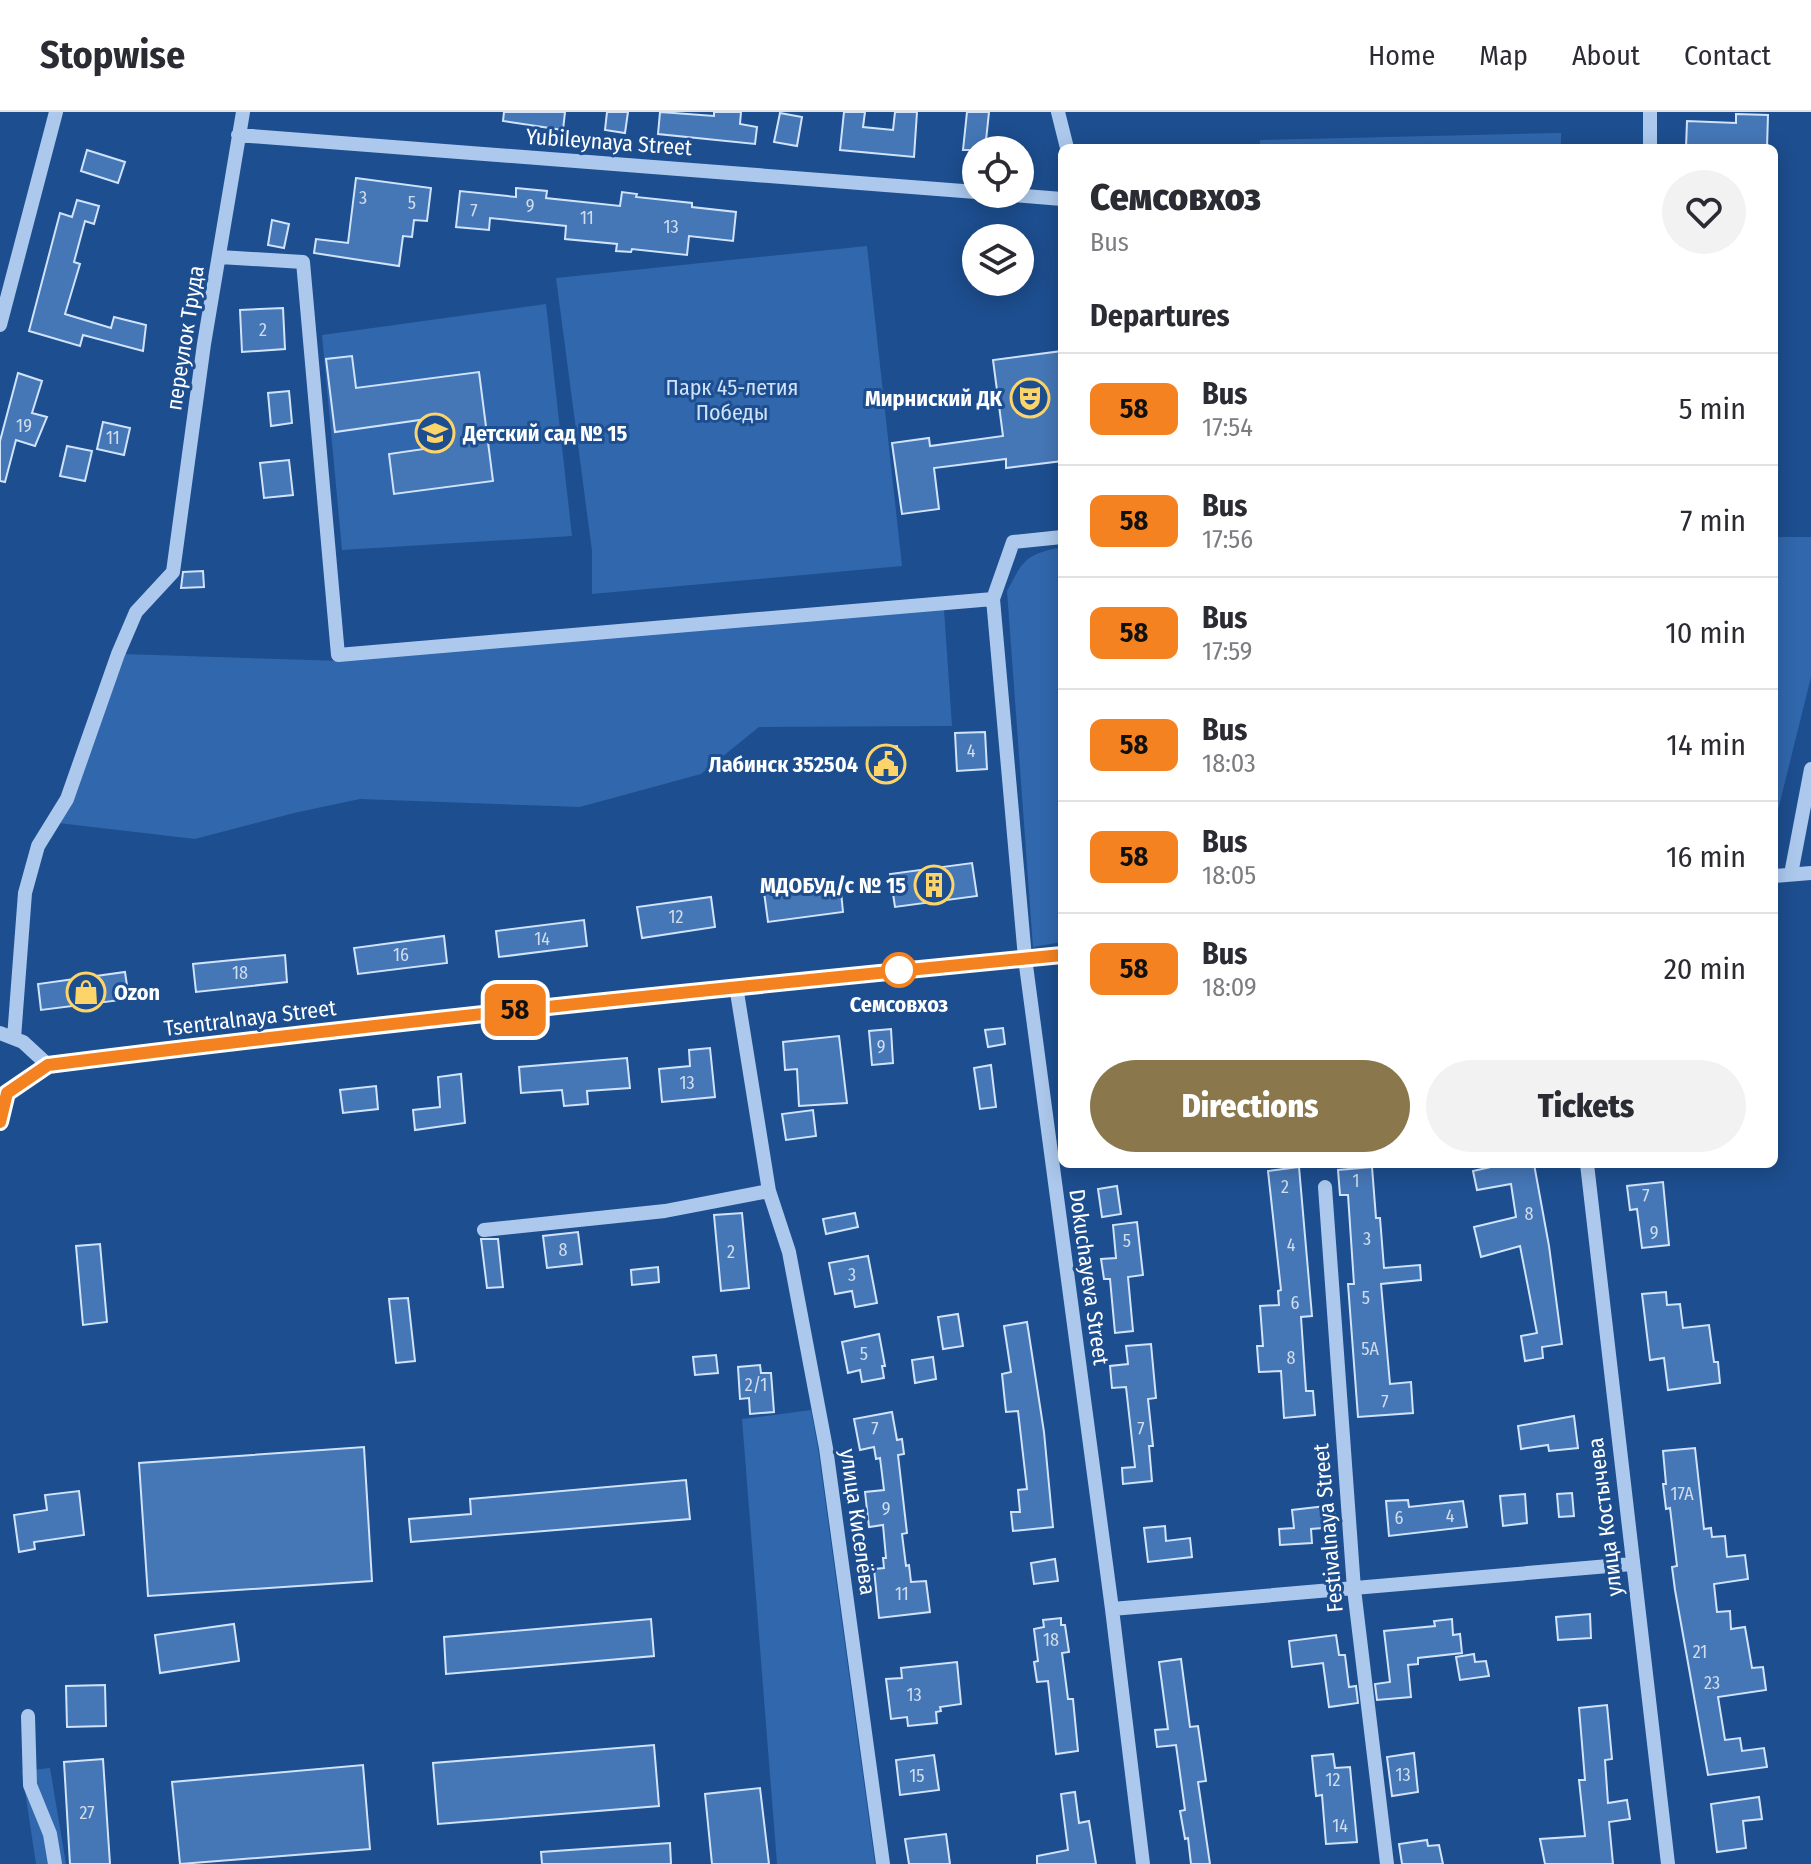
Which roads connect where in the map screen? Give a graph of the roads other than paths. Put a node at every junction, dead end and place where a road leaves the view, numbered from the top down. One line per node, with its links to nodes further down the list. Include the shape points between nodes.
1 (56, 112): 12 (street)
2 (243, 112): 5 (street, переулок Труда)
3 (1058, 112): 6 (street)
4 (1650, 112): 7 (street)
5 (238, 135): 8 (street, Yubileynaya Street); 11 (street, переулок Труда)
6 (1066, 144)
7 (1650, 144)
8 (962, 191)
9 (1034, 197): 10 (street)
10 (1058, 199)
11 (220, 257): 14 (street, via 303,262 338,655); 22 (street, переулок Труда, via 173,572 136,612 67,799 38,846 25,893)
12 (0, 325)
13 (1058, 537): 14 (street, via 1013,542)
14 (993, 599): 20 (street, Dokuchayeva Street)
15 (1811, 769): 17 (street)
16 (1811, 873): 17 (street)
17 (1791, 874): 18 (street)
18 (1778, 876)
19 (1058, 955): 20 (street, Tsentralnaya Street)
20 (1025, 958): 21 (street, Tsentralnaya Street); 31 (street, Dokuchayeva Street)
21 (736, 986): 23 (street, Tsentralnaya Street); 27 (street, улица Киселёва)
22 (7, 1035): 23 (street)
23 (48, 1065): 24 (street, Tsentralnaya Street, via 7,1093)
24 (0, 1122)
25 (1587, 1168): 29 (street, улица Костычева)
26 (1325, 1187): 30 (street, Festivalnaya Street)
27 (769, 1191): 28 (street, via 665,1211); 34 (street, улица Киселёва, via 789,1252 823,1433)
28 (484, 1230)
29 (1632, 1564): 30 (street); 37 (street, улица Костычева)
30 (1354, 1589): 31 (street); 36 (street, Festivalnaya Street)
31 (1112, 1609): 35 (street, Dokuchayeva Street)
32 (28, 1716): 33 (street, via 30,1785 50,1834)
33 (55, 1864)
34 (883, 1864)
35 (1143, 1864)
36 (1387, 1864)
37 (1668, 1864)

